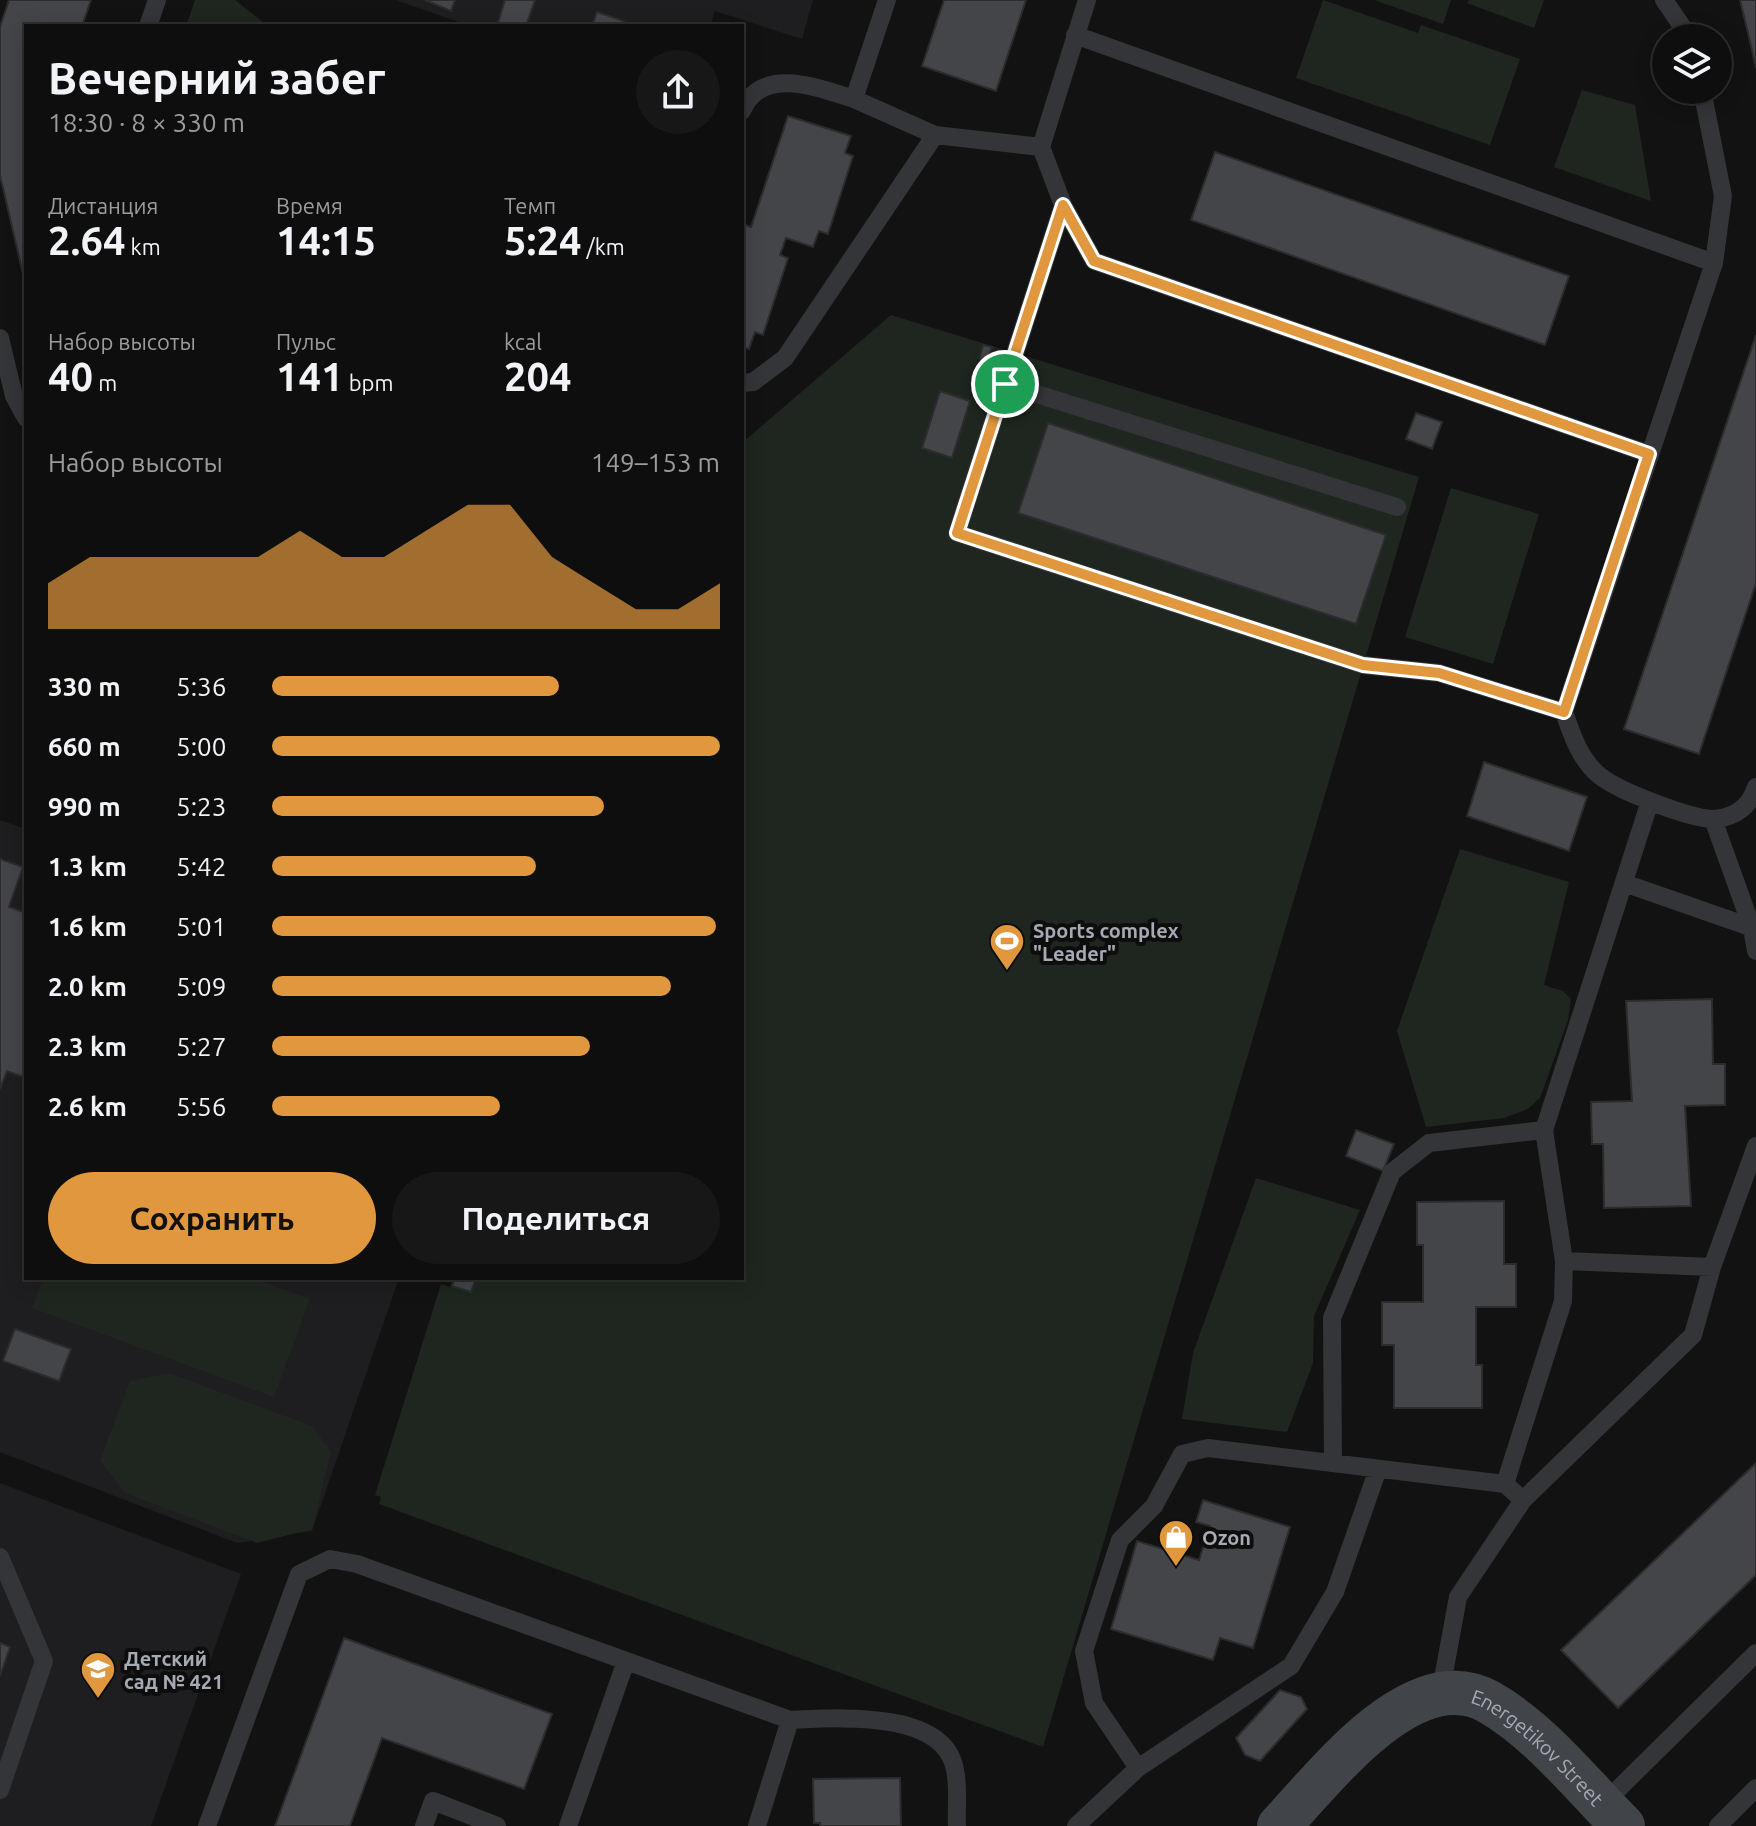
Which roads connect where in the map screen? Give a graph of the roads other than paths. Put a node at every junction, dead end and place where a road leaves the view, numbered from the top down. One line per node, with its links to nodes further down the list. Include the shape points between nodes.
1 (157, 0): 5 (lane)
2 (887, 0): 8 (lane)
3 (1087, 0): 7 (lane)
4 (1664, 0): 6 (lane)
5 (149, 24)
6 (1680, 24)
7 (1075, 35): 12 (lane); 14 (lane)
8 (854, 99): 10 (lane, via 794,81 767,87); 11 (lane)
9 (1705, 104): 14 (lane, via 1723,196)
10 (744, 106)
11 (935, 135): 12 (lane); 16 (lane, via 785,358)
12 (1041, 147): 13 (lane)
13 (1063, 205): 17 (lane); 19 (lane, via 1094,261)
14 (1714, 263): 19 (lane)
15 (0, 338): 18 (lane, via 14,396)
16 (744, 383)
17 (1005, 384): 20 (lane); 21 (lane, via 957,533 1363,665 1439,673)
18 (24, 414)
19 (1649, 454): 21 (lane)
20 (1397, 507)
21 (1564, 712): 23 (lane, via 1583,757 1599,775)
22 (1756, 787): 24 (lane, via 1751,802 1735,814)
23 (1650, 801): 24 (lane); 25 (lane)
24 (1713, 819): 26 (lane)
25 (1624, 883): 26 (lane); 28 (lane)
26 (1754, 928): 27 (lane)
27 (1756, 951)
28 (1544, 1130): 30 (lane); 32 (lane, via 1429,1143 1392,1172 1332,1318)
29 (1756, 1146): 31 (lane)
30 (1564, 1261): 31 (lane); 34 (lane, via 1563,1301)
31 (1712, 1267): 35 (lane, via 1693,1335)
32 (1333, 1463): 33 (lane); 41 (lane, via 1208,1448 1182,1454 1154,1506 1120,1540 1084,1651 1094,1703)
33 (1378, 1469): 34 (lane); 41 (lane, via 1335,1592 1291,1666)
34 (1505, 1484): 35 (lane)
35 (1523, 1500): 39 (lane, via 1458,1597)
36 (0, 1557): 43 (lane, via 44,1661)
37 (1756, 1653): 44 (lane)
38 (626, 1661): 40 (lane); 45 (lane, via 357,1564 330,1559 299,1574); 48 (lane)
39 (1440, 1695): 44 (street, Energetikov Street, via 1487,1701 1528,1732); 52 (street, via 1401,1709 1367,1735)
40 (790, 1720): 49 (lane); 50 (lane, via 842,1717 916,1726 944,1744 955,1768)
41 (1138, 1768): 51 (lane)
42 (1756, 1788): 53 (lane)
43 (0, 1790)
44 (1613, 1816)
45 (207, 1826)
46 (424, 1826): 47 (lane, via 433,1801)
47 (497, 1826)
48 (568, 1826)
49 (757, 1826)
50 (957, 1826)
51 (1076, 1826)
52 (1279, 1826)
53 (1718, 1826)

